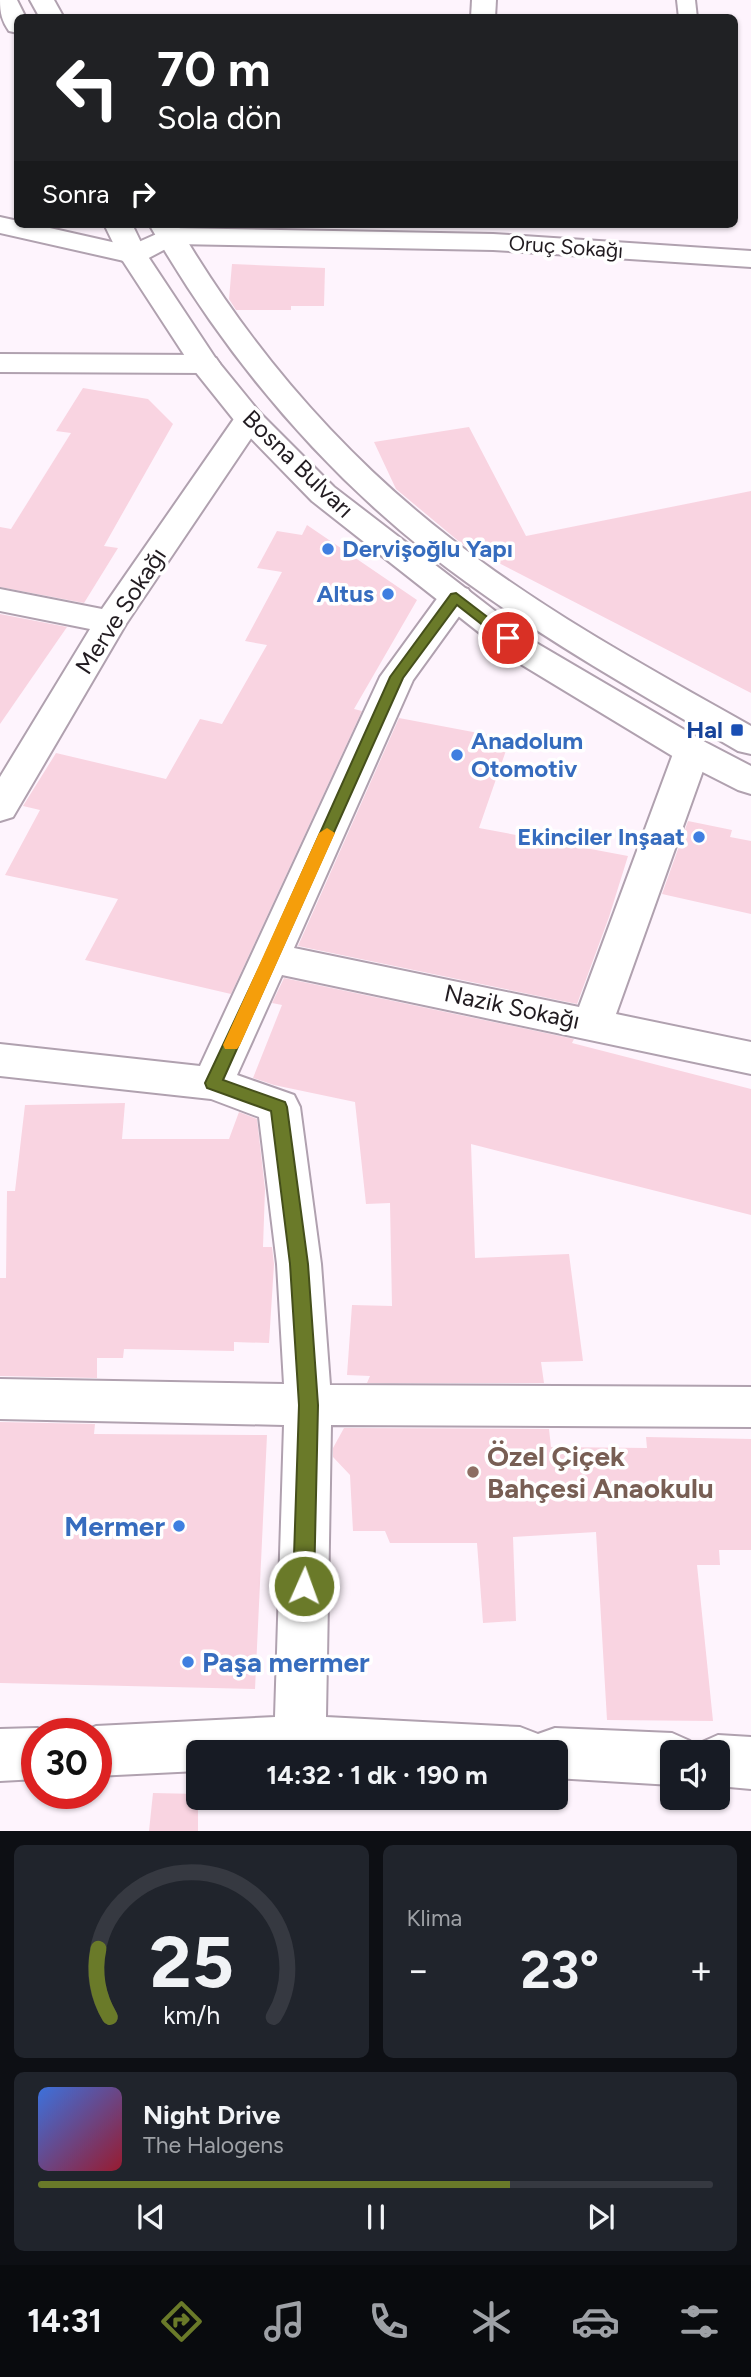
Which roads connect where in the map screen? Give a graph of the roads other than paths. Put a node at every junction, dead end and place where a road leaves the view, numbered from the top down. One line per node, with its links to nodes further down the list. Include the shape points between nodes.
1 (5, 0): 2 (street)
2 (14, 18)
3 (0, 225): 7 (street)
4 (120, 228): 7 (street, Bosna Bulvarı)
5 (167, 230): 6 (street, Oruç Sokağı); 7 (street, Oruç Sokağı); 15 (street, Bosna Bulvarı, via 216,313 278,393 393,507 477,572 601,656)
6 (492, 233): 8 (street, Oruç Sokağı)
7 (133, 255): 10 (street, Bosna Bulvarı)
8 (751, 259)
9 (1, 364): 10 (street)
10 (205, 364): 11 (street, Bosna Bulvarı)
11 (249, 419): 12 (street, Bosna Bulvarı, via 323,494); 14 (street, Merve Sokağı)
12 (456, 597): 16 (street, Bosna Bulvarı, via 526,652); 19 (street, via 397,677)
13 (0, 600): 14 (street)
14 (111, 621): 18 (street, Merve Sokağı)
15 (751, 742)
16 (692, 751): 17 (street, Bosna Bulvarı); 20 (street)
17 (751, 780)
18 (0, 808)
19 (272, 958): 20 (street, Nazik Sokağı); 23 (street)
20 (593, 1024): 21 (street, Nazik Sokağı)
21 (751, 1058)
22 (0, 1060): 23 (street)
23 (213, 1083): 25 (street, via 279,1107 299,1264)
24 (0, 1399): 25 (street)
25 (308, 1405): 26 (street); 27 (street)
26 (751, 1407)
27 (300, 1740)
28 (186, 1747): 29 (street)
29 (112, 1750)
30 (21, 1754): 32 (street)
31 (568, 1754): 33 (street)
32 (0, 1755)
33 (660, 1758)
34 (730, 1762): 35 (street)
35 (751, 1763)

